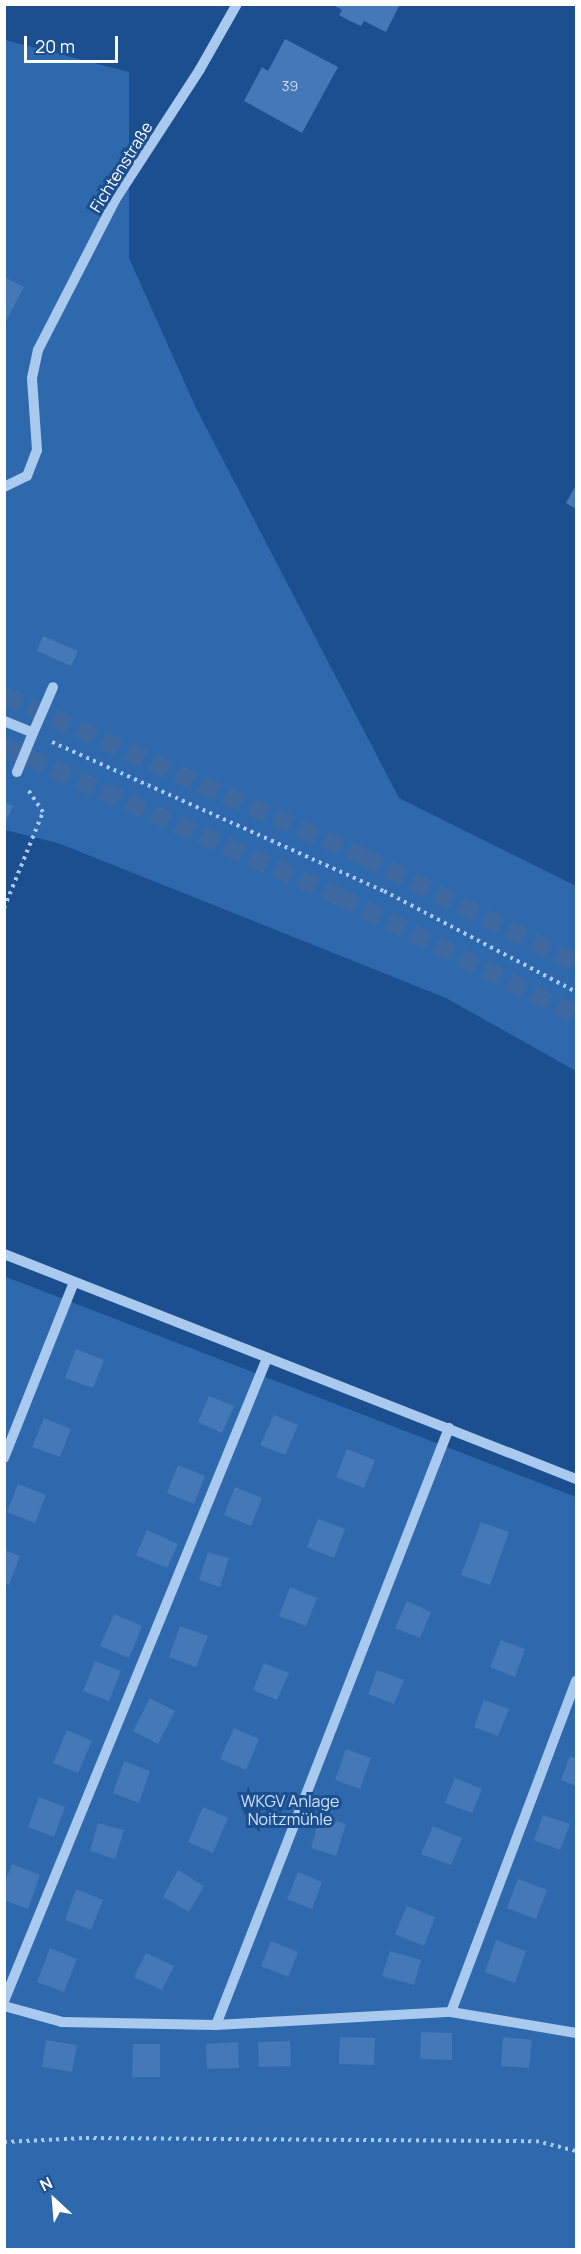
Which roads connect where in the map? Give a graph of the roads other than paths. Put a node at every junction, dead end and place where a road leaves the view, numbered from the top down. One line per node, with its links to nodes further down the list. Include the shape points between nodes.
1 (237, 4): 2 (street, Fichtenstraße, via 115,200 38,350 32,378 37,450 27,476)
2 (4, 487)
3 (53, 687): 5 (street)
4 (4, 722): 5 (street)
5 (33, 733): 6 (street)
6 (17, 772)
7 (4, 1254): 8 (street)
8 (74, 1282): 9 (street); 11 (street)
9 (267, 1358): 10 (street); 14 (street)
10 (449, 1428): 12 (street); 17 (street)
11 (4, 1458)
12 (576, 1479)
13 (576, 1681): 16 (street)
14 (4, 2001)
15 (4, 2006): 17 (street, via 62,2022)
16 (451, 2012): 17 (street); 18 (street)
17 (216, 2025)
18 (576, 2033)

